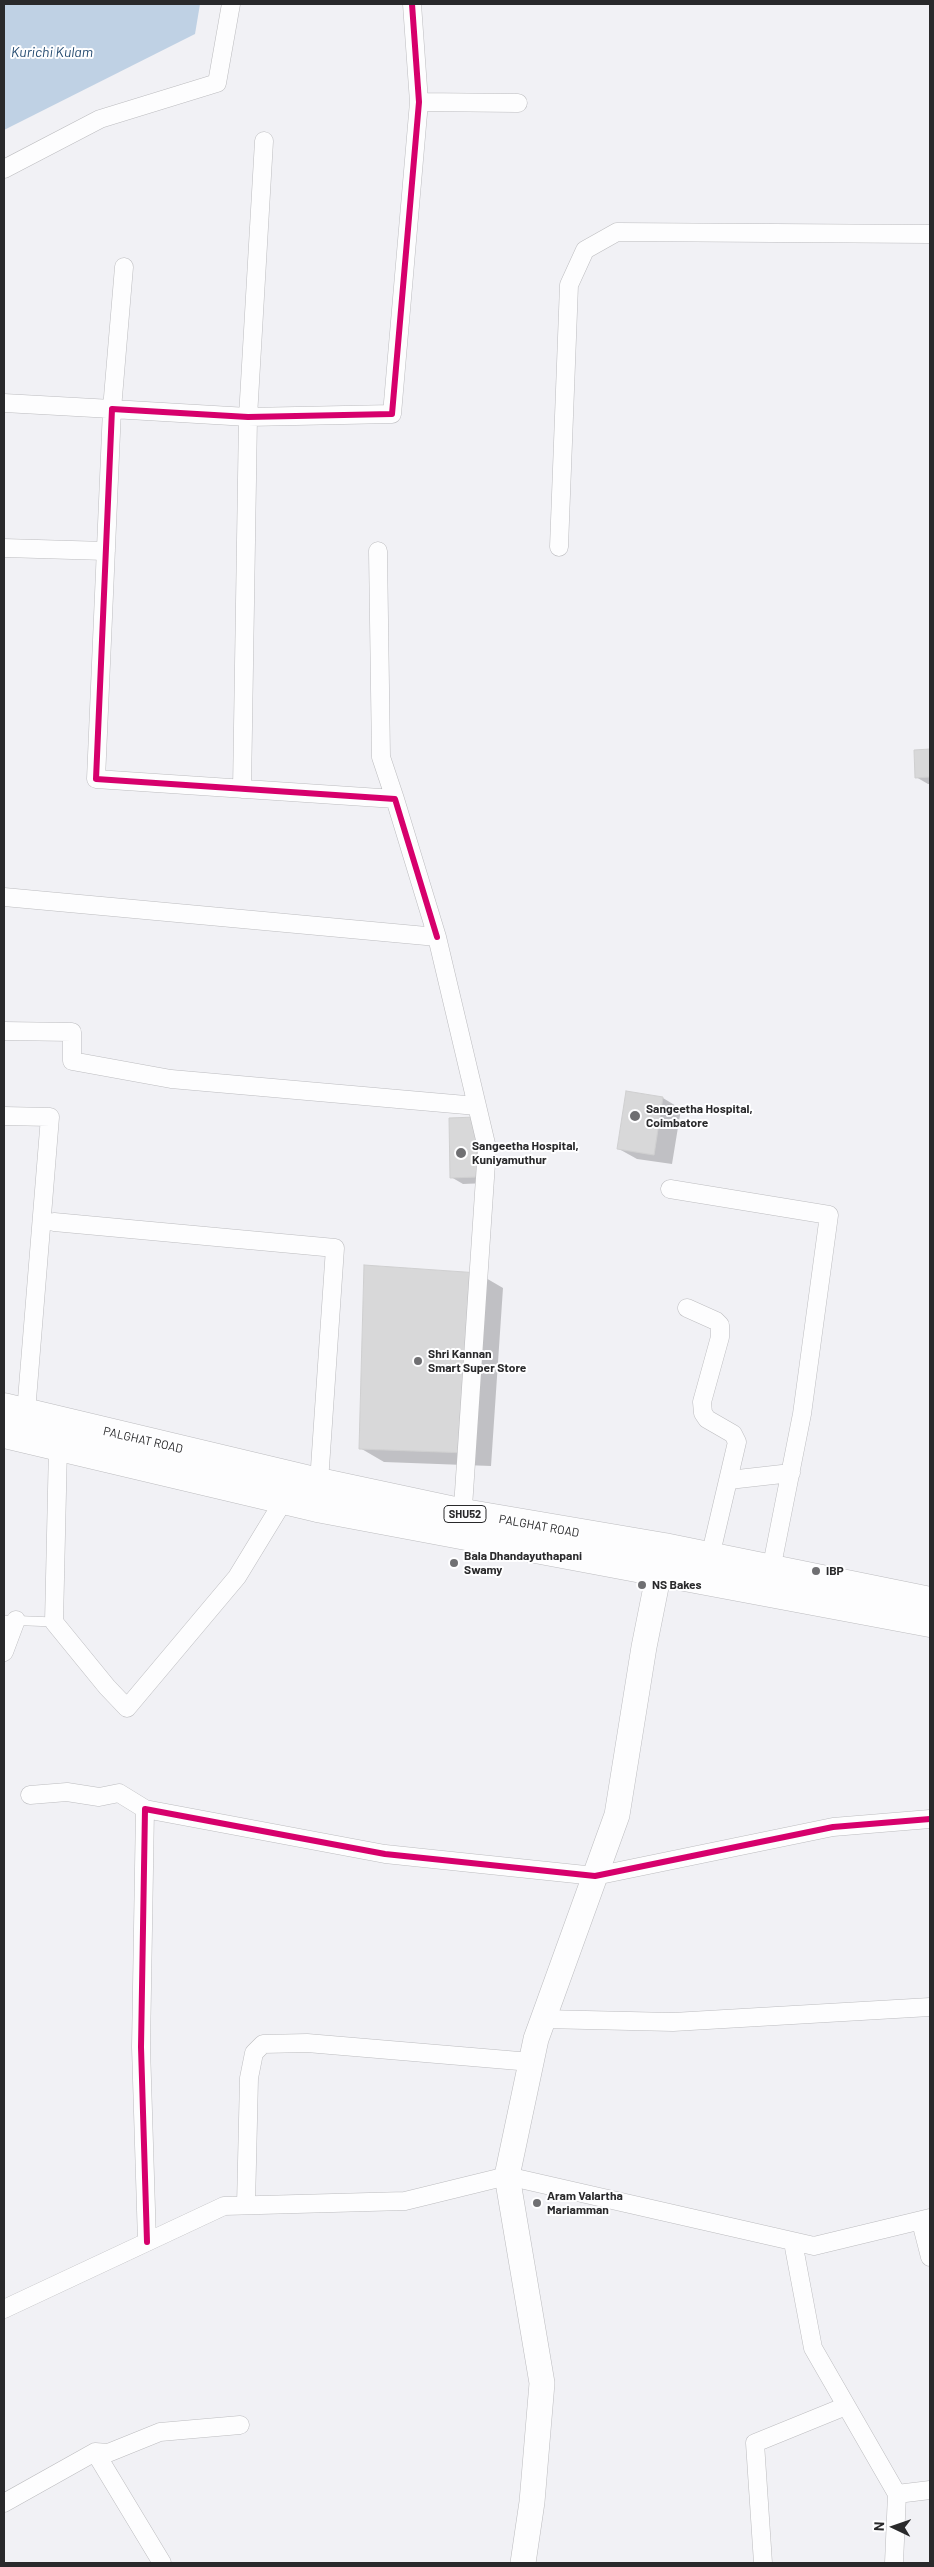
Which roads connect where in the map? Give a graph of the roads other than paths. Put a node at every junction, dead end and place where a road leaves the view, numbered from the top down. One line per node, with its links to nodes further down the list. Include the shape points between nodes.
1 (231, 4): 6 (street, via 217,83 100,119)
2 (412, 4): 3 (street)
3 (419, 102): 4 (street); 11 (street, via 392,414)
4 (518, 103)
5 (264, 141): 11 (street)
6 (4, 169)
7 (930, 234): 12 (street, via 617,232 585,250 569,285)
8 (124, 267): 10 (street)
9 (4, 403): 10 (street)
10 (112, 409): 11 (street); 14 (street)
11 (248, 417): 16 (street)
12 (559, 547)
13 (4, 548): 14 (street)
14 (106, 551): 16 (street, via 96,779)
15 (378, 551): 17 (street, via 381,757)
16 (242, 789): 17 (street)
17 (395, 799): 19 (street)
18 (4, 897): 19 (street)
19 (437, 937): 21 (street)
20 (4, 1032): 21 (street, via 72,1032 72,1061 171,1079)
21 (477, 1106): 33 (street, via 487,1148)
22 (4, 1116): 26 (street, via 50,1117)
23 (670, 1189): 29 (street, via 829,1215 802,1414)
24 (54, 1222): 31 (street, via 335,1248)
25 (687, 1308): 30 (street, via 716,1320 720,1326 720,1337 702,1402 706,1419 733,1434 737,1442)
26 (15, 1410): 31 (main road, PALGHAT ROAD / SHU52)
27 (4, 1434): 28 (main road, PALGHAT ROAD / SHU52)
28 (58, 1447): 32 (main road, PALGHAT ROAD / SHU52); 39 (street)
29 (790, 1473): 30 (street); 36 (street)
30 (729, 1480): 34 (street)
31 (319, 1482): 33 (main road, PALGHAT ROAD / SHU52)
32 (284, 1500): 33 (main road, PALGHAT ROAD / SHU52); 39 (street, via 237,1577 127,1708)
33 (462, 1525): 35 (main road, PALGHAT ROAD / SHU52)
34 (710, 1556): 35 (main road, PALGHAT ROAD / SHU52); 36 (main road, PALGHAT ROAD / SHU52)
35 (661, 1559): 40 (main road, PALGHAT ROAD / SHU52); 45 (street, via 617,1816)
36 (771, 1570): 37 (main road, PALGHAT ROAD / SHU52)
37 (930, 1601)
38 (10, 1620): 39 (lane); 41 (street)
39 (54, 1622)
40 (930, 1624)
41 (4, 1652)
42 (30, 1795): 43 (street, via 67,1792 99,1797 119,1793)
43 (145, 1809): 45 (street, via 385,1854); 52 (street, via 141,2047)
44 (930, 1819): 45 (street, via 833,1827)
45 (595, 1876): 47 (street)
46 (930, 2007): 47 (street, via 673,2022)
47 (543, 2019): 48 (street)
48 (532, 2062): 49 (street); 50 (street, via 307,2043 263,2044 254,2053 249,2078)
49 (507, 2176): 50 (street, via 405,2201); 53 (street); 63 (street, via 542,2383 532,2502)
50 (246, 2205): 52 (street, via 224,2206)
51 (926, 2220): 53 (street, via 814,2246); 54 (street)
52 (147, 2242): 55 (street)
53 (793, 2242): 56 (street, via 813,2348)
54 (930, 2258)
55 (4, 2309)
56 (846, 2406): 60 (street); 64 (street, via 756,2443)
57 (240, 2425): 58 (street, via 160,2432 108,2453)
58 (96, 2452): 61 (street); 62 (street)
59 (930, 2490): 60 (street)
60 (897, 2494): 65 (street)
61 (4, 2502)
62 (162, 2563)
63 (523, 2563)
64 (764, 2563)
65 (894, 2563)

